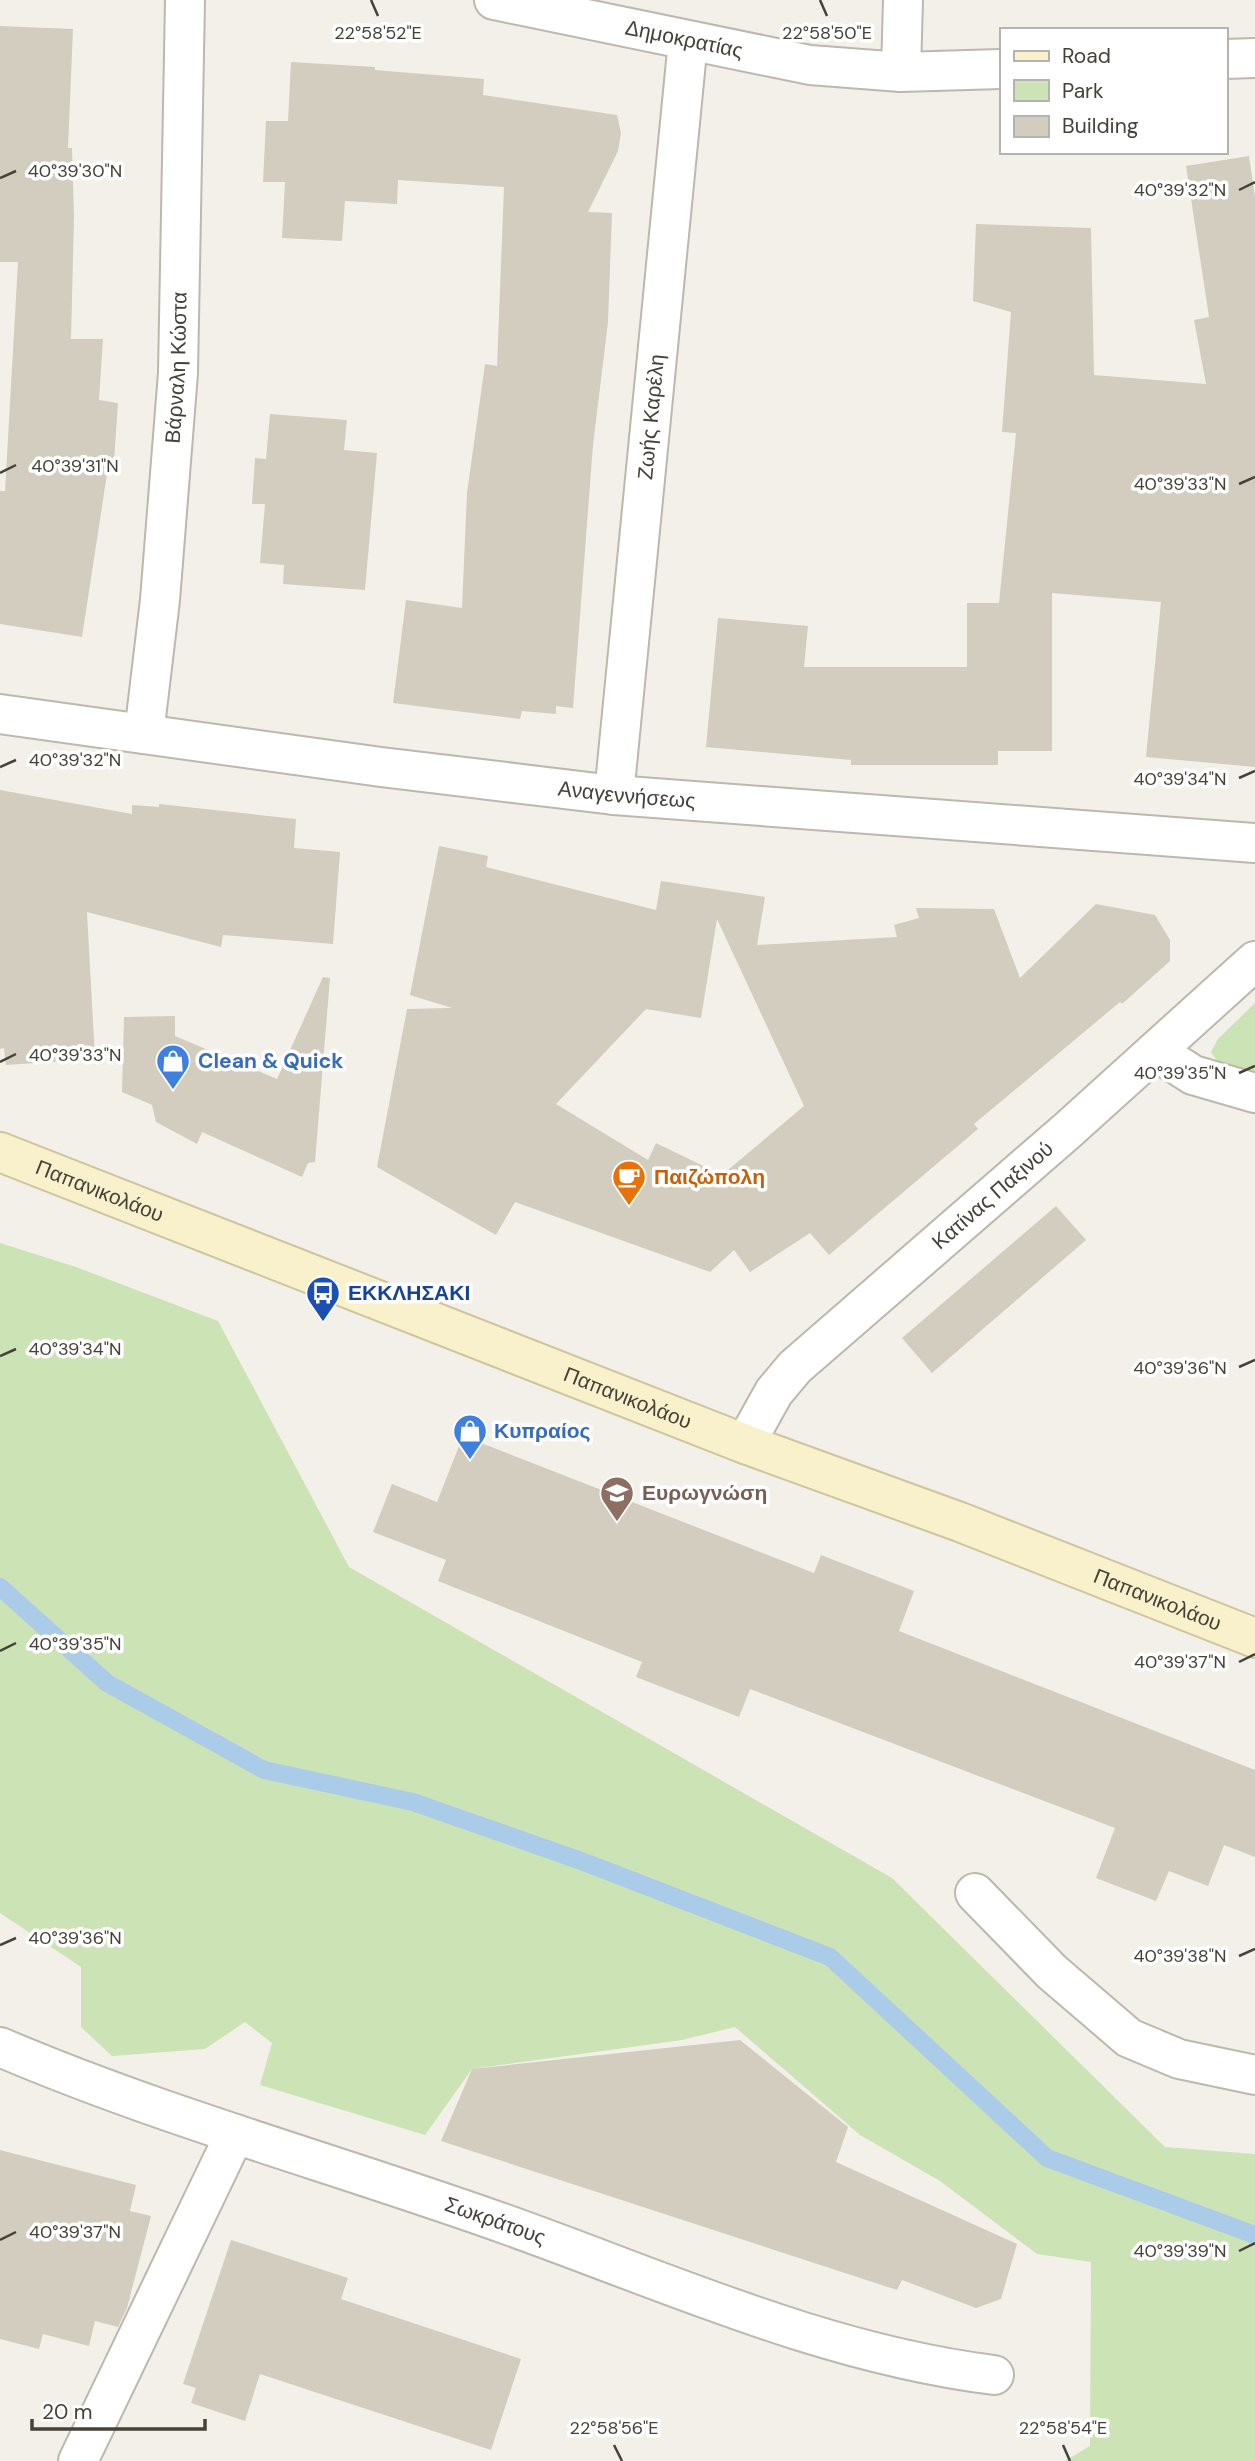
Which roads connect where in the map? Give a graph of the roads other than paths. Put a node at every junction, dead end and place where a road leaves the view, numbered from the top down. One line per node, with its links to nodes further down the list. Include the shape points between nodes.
1 (186, 0): 10 (street, Βάρναλη Κώστα, via 178,373)
2 (494, 0): 4 (street, Δημοκρατίας)
3 (903, 0): 8 (street)
4 (688, 41): 8 (street, Δημοκρατίας, via 810,65); 11 (street, Ζωής Καρέλη)
5 (1255, 58): 6 (street)
6 (1227, 59)
7 (1000, 69): 8 (street, Δημοκρατίας)
8 (901, 72)
9 (0, 714): 10 (street, Αναγεννήσεως)
10 (144, 734): 11 (street, Αναγεννήσεως)
11 (614, 795): 12 (street, Αναγεννήσεως)
12 (1255, 843)
13 (1255, 961): 14 (street, Κατίνας Παξινού)
14 (1157, 1052): 15 (street, via 1193,1075); 17 (street, Κατίνας Παξινού, via 795,1367 774,1392)
15 (1255, 1093)
16 (0, 1152): 17 (main road, Παπανικολάου)
17 (745, 1444): 18 (main road, Παπανικολάου)
18 (1255, 1638)
19 (975, 1893): 21 (street, via 1052,1972 1129,2038 1179,2059)
20 (0, 2047): 22 (street, Σωκράτους)
21 (1255, 2075)
22 (235, 2134): 23 (street, Σωκράτους, via 505,2224 757,2317 914,2362); 24 (street)
23 (994, 2375)
24 (78, 2461)

